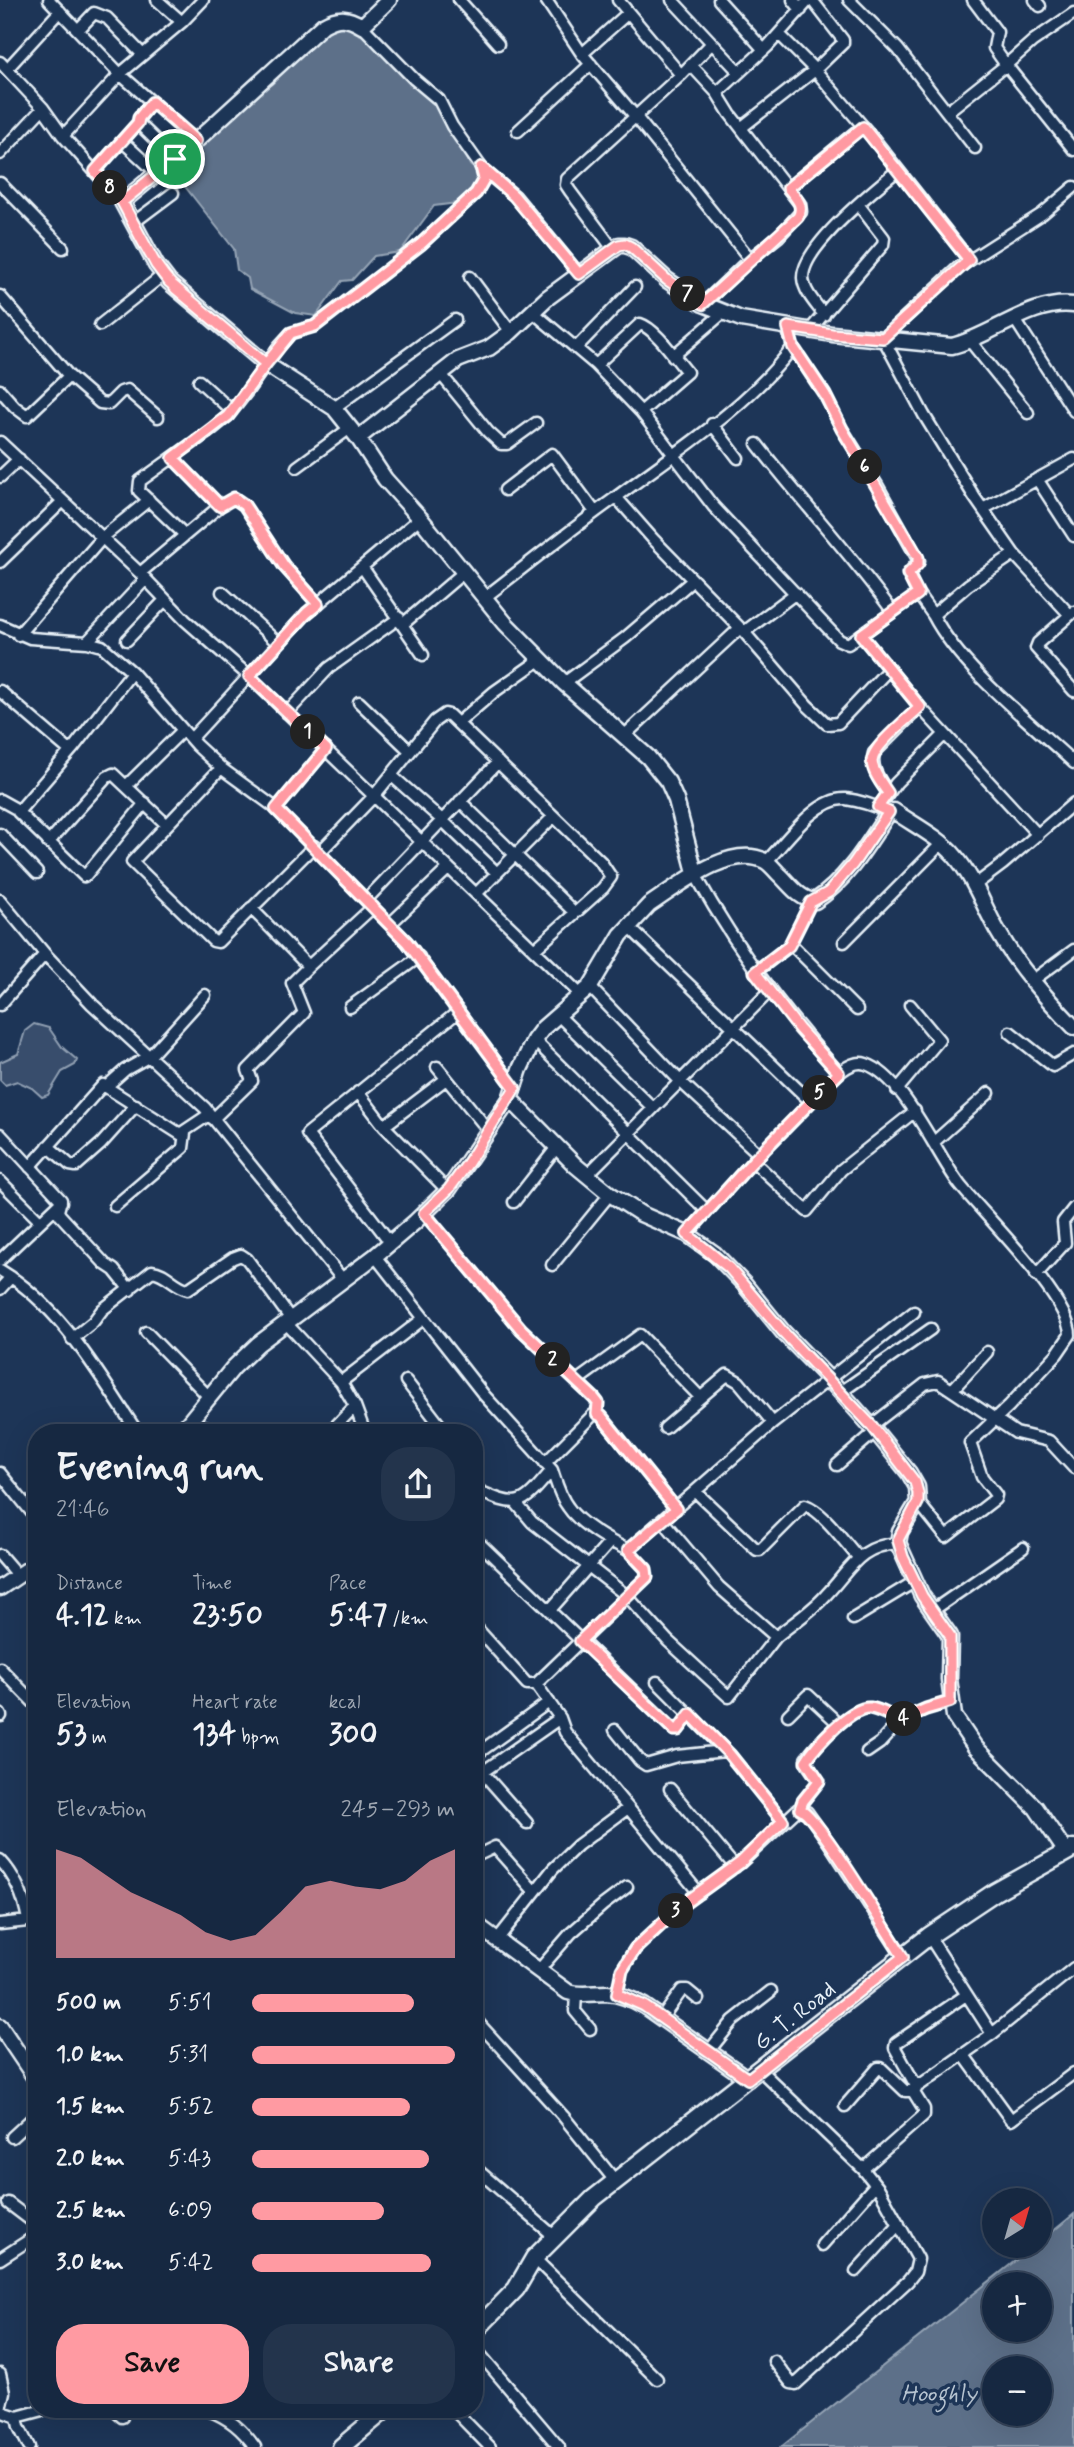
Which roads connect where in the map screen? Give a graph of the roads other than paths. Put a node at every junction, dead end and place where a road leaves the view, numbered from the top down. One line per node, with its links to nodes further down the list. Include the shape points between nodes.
1 (48, 0): 15 (street)
2 (157, 0): 18 (street)
3 (389, 0): 19 (street)
4 (459, 0): 23 (street)
5 (546, 0): 26 (street)
6 (618, 0): 16 (street)
7 (672, 0): 22 (street)
8 (719, 0): 24 (street)
9 (793, 0): 14 (street)
10 (811, 0): 14 (street); 31 (street, via 843,43)
11 (849, 0): 38 (street, via 898,49)
12 (973, 0): 29 (street, via 997,32 994,48)
13 (196, 2): 18 (street)
14 (802, 10): 21 (street)
15 (60, 11): 20 (street); 30 (street)
16 (628, 13): 26 (street); 34 (street)
17 (1074, 13): 29 (street)
18 (182, 22): 25 (street)
19 (362, 26): 46 (street, via 342,17 323,25); 51 (street, via 439,100)
20 (79, 29): 25 (street, via 94,13 103,15); 33 (street)
21 (779, 34): 24 (street); 31 (street)
22 (712, 43): 28 (street); 32 (street)
23 (498, 44)
24 (764, 50): 32 (street)
25 (142, 54): 33 (street)
26 (582, 54): 27 (street)
27 (591, 64): 39 (street); 43 (street)
28 (691, 65): 34 (street); 35 (street)
29 (1006, 65): 38 (street); 48 (street)
30 (4, 66): 37 (street)
31 (815, 69): 41 (street); 42 (street)
32 (739, 72): 35 (street)
33 (120, 74): 36 (street); 44 (street)
34 (681, 75): 39 (street)
35 (717, 93): 42 (street)
36 (152, 102): 40 (street); 46 (street)
37 (43, 108): 44 (street); 49 (street)
38 (947, 111): 47 (street)
39 (636, 117): 63 (street, via 571,174 566,185); 64 (street)
40 (138, 123): 45 (street); 50 (street)
41 (863, 127): 52 (street); 57 (street)
42 (741, 128): 57 (street)
43 (518, 131)
44 (63, 136): 53 (street)
45 (122, 141): 53 (street); 54 (street)
46 (196, 141): 50 (street)
47 (975, 148)
48 (1074, 150)
49 (0, 154)
50 (175, 159): 54 (street)
51 (481, 167): 66 (street, via 514,196); 87 (street, via 484,179 476,193 421,244 315,326 291,333)
52 (898, 170): 60 (street); 65 (street)
53 (95, 171): 59 (street)
54 (158, 174): 59 (street)
55 (0, 183): 62 (street)
56 (1074, 187): 65 (street, via 1042,214)
57 (788, 188): 64 (street, via 801,212)
58 (173, 193): 61 (street)
59 (122, 202): 61 (street)
60 (858, 205): 75 (street, via 818,246 803,276 807,292); 75 (street, via 884,238 883,245)
61 (133, 223): 67 (street)
62 (63, 248)
63 (614, 249): 66 (street); 71 (street, via 625,244 631,247 667,280)
64 (750, 259): 71 (street)
65 (969, 260): 82 (street)
66 (579, 274): 73 (street)
67 (163, 275): 78 (street); 87 (street)
68 (470, 277): 81 (street)
69 (635, 287): 85 (street)
70 (0, 296): 90 (street)
71 (703, 304): 74 (street)
72 (1074, 305): 76 (street, via 1057,305)
73 (533, 312): 81 (street); 85 (street)
74 (724, 312): 79 (street); 86 (street)
75 (824, 315): 80 (street)
76 (1014, 318): 83 (street); 95 (street)
77 (456, 320): 93 (street)
78 (100, 325)
79 (788, 327): 80 (street); 84 (street)
80 (810, 330): 82 (street)
81 (511, 332): 89 (street)
82 (883, 338): 83 (street, via 941,346); 117 (street)
83 (970, 341): 97 (street)
84 (793, 347): 100 (street, via 776,370); 131 (street, via 918,557 918,564 908,574)
85 (576, 348): 88 (street)
86 (673, 356): 88 (street, via 640,324); 96 (street, via 687,372)
87 (266, 364): 93 (street); 94 (street)
88 (596, 365): 96 (street)
89 (440, 373): 99 (street, via 501,444); 101 (street)
90 (69, 376): 92 (street, via 27,416); 98 (street, via 104,405 124,390 131,391)
91 (199, 381): 94 (street)
92 (1, 392)
93 (334, 408): 101 (street)
94 (232, 411): 105 (street)
95 (1074, 411)
96 (640, 412): 104 (street)
97 (1028, 413)
98 (158, 417)
99 (536, 423)
100 (712, 424): 104 (street); 106 (street)
101 (354, 433): 109 (street); 119 (street, via 385,479)
102 (0, 442): 108 (street)
103 (757, 444): 135 (street)
104 (674, 456): 113 (street); 130 (street, via 713,506)
105 (173, 458): 114 (street, via 139,484 139,491); 116 (street)
106 (738, 458)
107 (1074, 459): 111 (street)
108 (19, 460): 110 (street); 115 (street)
109 (297, 467)
110 (0, 477)
111 (1037, 479): 117 (street); 121 (street)
112 (505, 490): 118 (street, via 552,454)
113 (616, 496): 118 (street); 128 (street)
114 (149, 500): 120 (street); 122 (street)
115 (63, 501): 122 (street); 124 (street)
116 (220, 506): 120 (street); 134 (street, via 234,498 244,505 284,566)
117 (983, 509): 123 (street)
118 (595, 512): 132 (street)
119 (420, 518): 125 (street); 126 (street)
120 (185, 535): 127 (street)
121 (1074, 536)
122 (103, 537): 127 (street); 141 (street)
123 (1014, 554): 136 (street); 137 (street)
124 (0, 562)
125 (363, 568): 134 (street); 138 (street)
126 (464, 572): 132 (street); 138 (street)
127 (143, 576): 133 (street); 144 (street)
128 (693, 580): 140 (street); 151 (street)
129 (222, 593): 145 (street)
130 (796, 593): 140 (street); 142 (street, via 842,642 848,644)
131 (918, 594): 135 (street); 137 (street)
132 (484, 598): 147 (street)
133 (165, 600): 143 (street); 150 (street)
134 (318, 604): 145 (street)
135 (893, 612): 142 (street)
136 (1072, 614): 153 (street, via 1036,648)
137 (933, 615): 166 (street, via 967,664)
138 (401, 621): 146 (street); 156 (street, via 329,668)
139 (1, 629): 141 (street)
140 (742, 630): 148 (street, via 827,724 838,723); 160 (street)
141 (18, 635): 144 (street)
142 (861, 635): 148 (street)
143 (127, 640)
144 (87, 642): 149 (street, via 106,649)
145 (278, 643): 150 (street)
146 (424, 655)
147 (541, 659): 151 (street); 157 (street)
148 (889, 669): 155 (street)
149 (132, 672): 158 (street); 163 (street)
150 (249, 676): 156 (street); 161 (street)
151 (564, 683): 160 (street)
152 (0, 691): 163 (street)
153 (1074, 691)
154 (359, 702): 164 (street)
155 (920, 707): 159 (street); 170 (street, via 874,753 874,770)
156 (287, 713): 162 (street)
157 (458, 723): 164 (street, via 449,715 442,716); 165 (street)
158 (183, 730): 161 (street); 169 (street)
159 (945, 734): 170 (street); 183 (street)
160 (625, 735): 193 (street, via 658,768 676,800)
161 (191, 739): 167 (street)
162 (326, 749): 171 (street); 176 (street)
163 (71, 751): 177 (street)
164 (410, 751): 168 (street)
165 (498, 762): 173 (street); 179 (street)
166 (1074, 763)
167 (221, 768): 176 (street); 181 (street)
168 (391, 775): 171 (street); 180 (street)
169 (127, 785): 174 (street); 185 (street, via 117,776 109,776)
170 (888, 793): 178 (street)
171 (374, 796): 184 (street); 187 (street)
172 (0, 800): 177 (street)
173 (460, 801): 180 (street); 188 (street)
174 (145, 803): 181 (street); 185 (street, via 86,875)
175 (1074, 803): 183 (street)
176 (276, 809): 187 (street)
177 (18, 810): 185 (street)
178 (883, 810): 186 (street, via 894,811); 189 (street, via 833,800); 197 (street, via 853,864 829,892)
179 (553, 817): 188 (street); 200 (street, via 611,877)
180 (442, 820): 184 (street); 192 (street)
181 (167, 825): 199 (street, via 134,859 134,865 214,942)
182 (0, 834): 191 (street)
183 (1038, 835): 194 (street)
184 (421, 842): 190 (street); 198 (street)
185 (48, 843)
186 (942, 843): 194 (street); 203 (street)
187 (317, 849): 198 (street); 199 (street)
188 (515, 855): 192 (street); 200 (street)
189 (765, 862): 193 (street, via 729,858); 197 (street)
190 (449, 868): 195 (street); 201 (street)
191 (37, 873)
192 (497, 873): 195 (street)
193 (696, 876): 202 (street, via 649,905); 210 (street)
194 (975, 885): 211 (street, via 996,929)
195 (476, 894): 205 (street)
196 (0, 900): 207 (street)
197 (811, 902): 204 (street)
198 (370, 903): 201 (street); 209 (street)
199 (251, 908): 209 (street)
200 (575, 913): 205 (street)
201 (390, 924): 208 (street)
202 (628, 926): 212 (street); 222 (street)
203 (844, 942)
204 (791, 944): 210 (street); 218 (street)
205 (534, 950): 212 (street)
206 (1074, 950): 211 (street)
207 (45, 954): 215 (street); 226 (street)
208 (419, 957): 217 (street); 219 (street)
209 (310, 965): 240 (street, via 292,983 304,1013 248,1070 252,1081)
210 (755, 972): 213 (street)
211 (1032, 981): 221 (street)
212 (585, 990): 220 (street); 230 (street)
213 (769, 991): 222 (street); 228 (street)
214 (205, 995): 226 (street)
215 (0, 1004)
216 (910, 1005): 232 (street, via 939,1040)
217 (350, 1006)
218 (857, 1010)
219 (459, 1012): 233 (street); 235 (street)
220 (558, 1015): 224 (street); 238 (street)
221 (1074, 1027)
222 (733, 1028): 230 (street); 236 (street)
223 (1010, 1032): 225 (street, via 1053,1066)
224 (534, 1041): 235 (street); 244 (street)
225 (1074, 1054)
226 (150, 1056): 231 (street); 240 (street)
227 (437, 1068): 229 (street)
228 (839, 1073): 232 (street, via 853,1064 869,1065); 236 (street)
229 (446, 1079): 241 (street); 242 (street)
230 (680, 1081): 238 (street); 249 (street)
231 (107, 1086): 237 (street); 247 (street, via 100,1087)
232 (897, 1090): 239 (street)
233 (358, 1092): 241 (street); 263 (street, via 307,1134)
234 (989, 1093): 246 (street)
235 (513, 1094): 242 (street); 248 (street)
236 (811, 1102): 249 (street)
237 (136, 1105): 243 (street, via 176,1133); 247 (street, via 76,1166)
238 (653, 1108): 244 (street)
239 (915, 1111): 246 (street); 249 (street, via 841,1170 807,1211)
240 (212, 1116): 243 (street); 270 (street)
241 (384, 1126): 253 (street)
242 (489, 1130): 253 (street)
243 (185, 1133): 257 (street, via 183,1148)
244 (627, 1133): 251 (street); 259 (street)
245 (0, 1135): 250 (street)
246 (934, 1142): 268 (street, via 959,1183)
247 (48, 1146): 250 (street)
248 (557, 1147): 251 (street); 256 (street)
249 (756, 1157): 259 (street)
250 (30, 1167): 255 (street)
251 (587, 1175): 254 (street)
252 (0, 1181): 261 (street)
253 (447, 1191): 260 (street)
254 (610, 1194): 262 (street); 266 (street)
255 (61, 1202): 261 (street); 272 (street, via 60,1215)
256 (514, 1202)
257 (115, 1206)
258 (1074, 1208): 268 (street, via 1063,1221 1065,1244)
259 (707, 1211): 262 (street)
260 (424, 1213): 263 (street); 281 (street, via 521,1329)
261 (40, 1221): 265 (street)
262 (687, 1234): 280 (street, via 729,1268)
263 (390, 1242): 264 (street)
264 (374, 1256): 270 (street); 274 (street)
265 (0, 1260)
266 (552, 1265)
267 (0, 1270): 269 (street)
268 (1036, 1275): 290 (street, via 1068,1323 1070,1335)
269 (11, 1277): 271 (street); 278 (street, via 29,1289)
270 (343, 1280): 275 (street)
271 (0, 1289)
272 (130, 1290): 275 (street, via 155,1271 188,1289 241,1255); 278 (street)
273 (914, 1312): 280 (street)
274 (423, 1319): 283 (street); 300 (street)
275 (287, 1320): 283 (street); 286 (street)
276 (932, 1329): 285 (street)
277 (146, 1332): 286 (street)
278 (72, 1339): 292 (street)
279 (987, 1352): 284 (street)
280 (828, 1378): 285 (street); 291 (street)
281 (578, 1380): 287 (street, via 640,1335); 289 (street, via 597,1401)
282 (406, 1381): 296 (street)
283 (341, 1382): 288 (street)
284 (953, 1389): 290 (street); 298 (street, via 929,1382)
285 (841, 1392): 298 (street)
286 (209, 1396): 293 (street)
287 (700, 1397): 291 (street, via 730,1375); 297 (street)
288 (355, 1406): 294 (street); 295 (street)
289 (597, 1414): 300 (street); 308 (street)
290 (996, 1419): 301 (street, via 1016,1433 1049,1441); 305 (street, via 970,1444 995,1499 946,1536)
291 (773, 1423): 303 (street)
292 (132, 1424)
293 (186, 1424)
294 (338, 1424)
295 (362, 1424)
296 (439, 1424)
297 (665, 1428)
298 (874, 1429): 299 (street); 305 (street, via 915,1482)
299 (837, 1465)
300 (549, 1466): 306 (street, via 534,1491); 310 (street, via 569,1508)
301 (1074, 1468)
302 (0, 1473): 307 (street)
303 (696, 1492): 308 (street); 316 (street, via 757,1550 805,1505)
304 (483, 1493): 306 (street)
305 (918, 1502): 311 (street)
306 (516, 1503): 317 (street, via 532,1522)
307 (28, 1508)
308 (676, 1509): 309 (street)
309 (663, 1521): 314 (street); 327 (street, via 719,1587)
310 (610, 1542): 314 (street); 317 (street)
311 (898, 1543): 316 (street); 320 (street)
312 (483, 1548): 323 (street)
313 (1023, 1548): 324 (street)
314 (628, 1550): 322 (street, via 648,1574)
315 (0, 1555): 319 (street)
316 (858, 1557): 327 (street, via 825,1596)
317 (589, 1567): 322 (street); 323 (street)
318 (28, 1569): 319 (street)
319 (18, 1576): 321 (street)
320 (914, 1582): 324 (street); 325 (street)
321 (0, 1588)
322 (627, 1596): 327 (street, via 728,1698); 328 (street)
323 (550, 1610): 328 (street)
324 (932, 1611): 334 (street, via 952,1642)
325 (853, 1619)
326 (483, 1635): 331 (street, via 527,1684)
327 (776, 1637)
328 (580, 1641): 331 (street); 335 (street, via 674,1730)
329 (0, 1668): 332 (street)
330 (657, 1682): 335 (street)
331 (536, 1684): 333 (street)
332 (28, 1697)
333 (549, 1702): 337 (street); 341 (street)
334 (950, 1702): 338 (street); 351 (street, via 969,1740)
335 (690, 1714): 342 (street)
336 (788, 1715): 339 (street, via 808,1695)
337 (560, 1718): 344 (street); 347 (street, via 565,1732)
338 (901, 1720): 339 (street, via 865,1708); 343 (street)
339 (839, 1724): 348 (street, via 806,1759 819,1781)
340 (615, 1730): 342 (street, via 646,1765)
341 (483, 1750)
342 (725, 1751): 349 (street)
343 (867, 1752)
344 (483, 1772)
345 (483, 1780): 350 (street)
346 (670, 1789): 354 (street)
347 (628, 1808): 356 (street, via 578,1846); 357 (street)
348 (800, 1809): 349 (street); 364 (street, via 829,1843)
349 (783, 1821): 354 (street)
350 (527, 1823)
351 (1070, 1850): 362 (main road, G. T. Road)
352 (483, 1853): 356 (street, via 495,1847)
353 (0, 1860): 358 (street)
354 (734, 1867): 357 (street)
355 (627, 1887): 366 (street, via 571,1933)
356 (534, 1891): 363 (street)
357 (699, 1893): 368 (street, via 635,1949 622,1970)
358 (28, 1910)
359 (28, 1921): 360 (street)
360 (0, 1924)
361 (483, 1930): 363 (street)
362 (929, 1936): 364 (main road, G. T. Road); 370 (street)
363 (497, 1940): 366 (street)
364 (903, 1957): 381 (main road, G. T. Road)
365 (1074, 1968): 376 (street)
366 (538, 1971): 369 (street)
367 (771, 1991): 377 (street, via 733,2021)
368 (617, 1994): 369 (street); 372 (street)
369 (576, 1995): 375 (street, via 575,2011)
370 (966, 1995): 376 (street); 382 (street, via 896,2043)
371 (698, 1999): 372 (street, via 682,1990)
372 (662, 2018): 377 (street)
373 (0, 2026): 379 (street)
374 (483, 2028): 388 (street)
375 (590, 2029)
376 (992, 2034): 378 (street)
377 (709, 2051): 381 (street)
378 (963, 2054): 380 (street, via 1010,2120); 382 (street)
379 (28, 2068)
380 (1074, 2073)
381 (754, 2075): 386 (street); 388 (main road, G. T. Road)
382 (916, 2088): 383 (street, via 905,2091 879,2067); 386 (street, via 924,2115)
383 (845, 2106)
384 (28, 2123): 385 (street)
385 (12, 2137)
386 (863, 2169): 389 (street)
387 (483, 2175): 393 (street)
388 (616, 2182): 393 (main road, G. T. Road)
389 (875, 2185): 392 (street); 395 (street)
390 (8, 2203): 391 (street)
391 (28, 2218)
392 (899, 2224): 398 (street); 401 (street, via 918,2259 908,2281 796,2384)
393 (555, 2236): 396 (main road, G. T. Road)
394 (28, 2241): 397 (street)
395 (822, 2245)
396 (534, 2258): 399 (main road, G. T. Road, via 516,2289); 403 (street)
397 (0, 2259)
398 (856, 2271)
399 (483, 2323)
400 (483, 2358): 414 (street)
401 (774, 2361)
402 (0, 2374): 404 (street, via 4,2392)
403 (657, 2379)
404 (0, 2410): 406 (street)
405 (28, 2414): 406 (street)
406 (17, 2417): 410 (street)
407 (225, 2418): 411 (street)
408 (375, 2418): 412 (main road)
409 (462, 2418): 413 (street)
410 (29, 2447)
411 (255, 2447)
412 (341, 2447)
413 (490, 2447)
414 (559, 2447)

